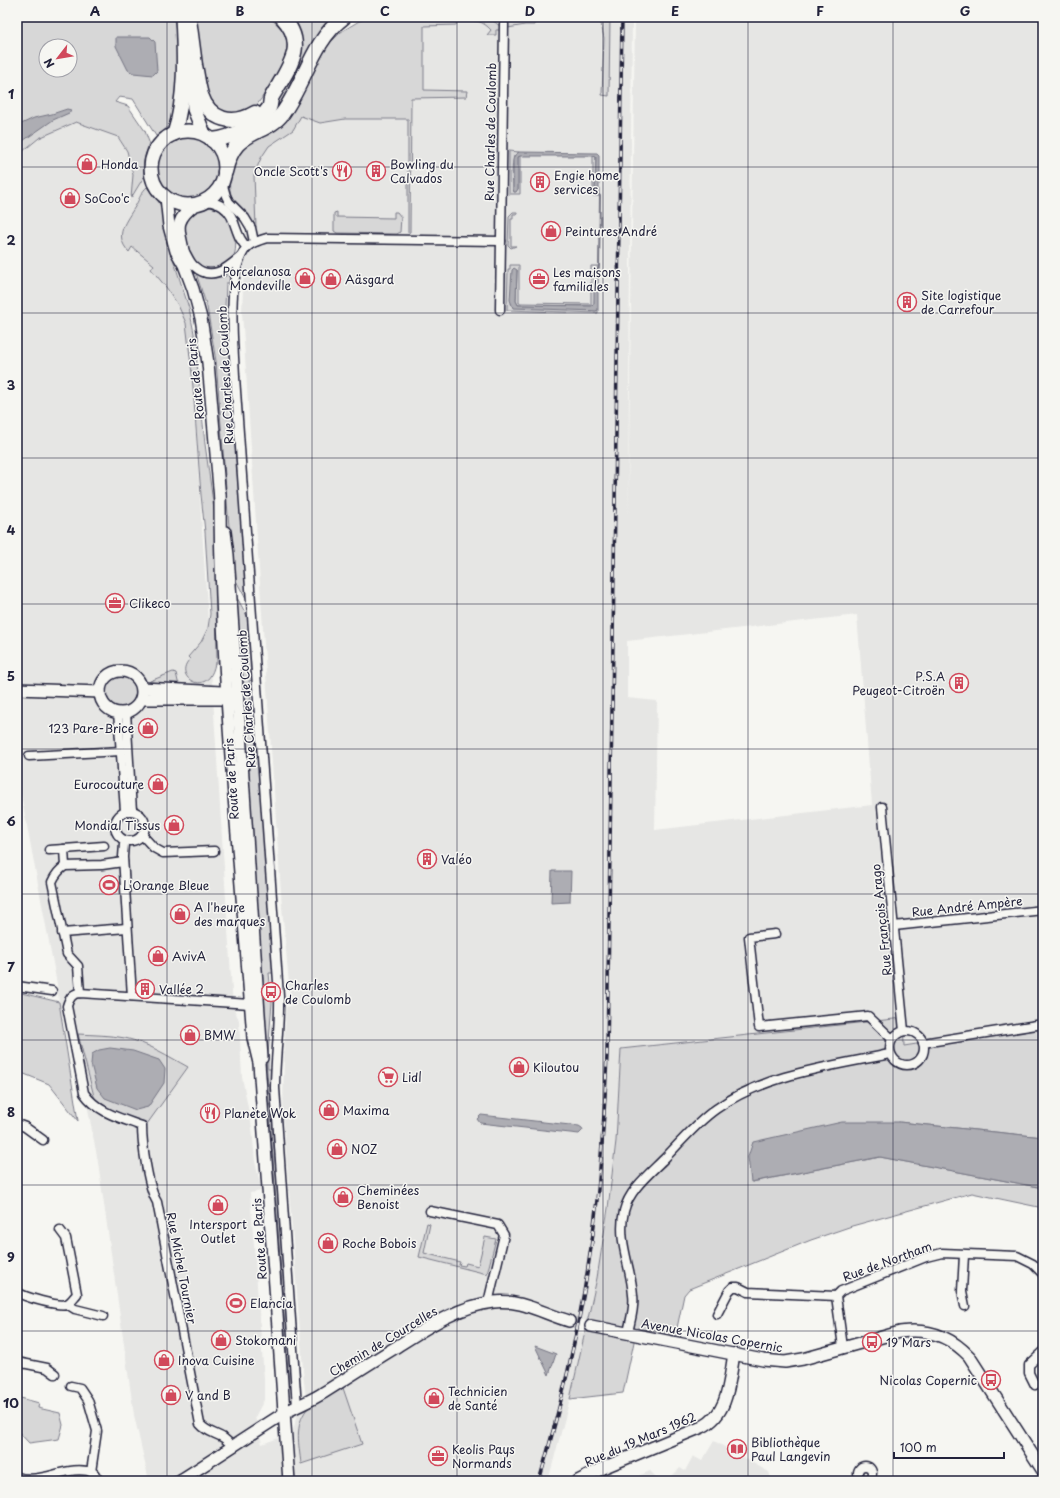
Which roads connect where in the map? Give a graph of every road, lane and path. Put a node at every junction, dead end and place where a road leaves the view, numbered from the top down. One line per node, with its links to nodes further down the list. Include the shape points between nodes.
1 (282, 17): 5 (highway, via 292,31 295,52 289,68)
2 (344, 17): 8 (highway, via 322,40 281,116 238,144 228,159)
3 (185, 18): 5 (highway, via 199,88 205,104 214,114 227,120 240,120 257,112); 6 (main road, via 182,86); 7 (main road, via 194,108)
4 (504, 24): 11 (street, Rue Charles de Coulomb)
5 (271, 98): 7 (highway, via 269,107 251,124 228,136)
6 (174, 134): 7 (main road, via 194,131); 9 (main road, via 157,147 152,162 156,186)
7 (208, 137): 8 (main road, via 223,157)
8 (223, 177): 10 (main road, via 215,193); 12 (street, via 226,196 245,218 251,228)
9 (166, 197): 10 (main road, via 183,204); 16 (main road, Route de Paris, via 169,226 176,251)
10 (200, 202): 13 (street, via 222,206 228,211 241,240); 14 (main road, Route de Paris, via 188,210 179,224 178,232)
11 (501, 241): 12 (street, Rue Charles de Coulomb, via 273,238); 17 (street, Rue Charles de Coulomb)
12 (254, 242): 13 (street, Rue Charles de Coulomb)
13 (247, 247): 15 (street, Rue Charles de Coulomb)
14 (184, 250): 15 (street, via 194,266 209,274 222,271); 16 (main road, Route de Paris)
15 (241, 257): 75 (street, Rue Charles de Coulomb, via 234,286 234,355 279,996 275,1088)
16 (184, 265): 21 (main road, Route de Paris, via 201,318 208,363 220,493 220,555)
17 (500, 310)
18 (17, 689): 19 (main road)
19 (100, 692): 20 (main road, via 104,680 110,674 125,671 140,682); 22 (main road, via 104,704 110,709)
20 (141, 693): 21 (main road); 22 (main road, via 136,706)
21 (233, 696): 44 (main road, Route de Paris, via 239,870); 45 (main road, Route de Paris)
22 (122, 712): 23 (street); 26 (street)
23 (121, 751): 24 (street); 26 (street)
24 (29, 756)
25 (882, 807): 36 (street, Rue François Arago)
26 (129, 811): 27 (street, via 141,816 145,829); 28 (street, via 117,817 114,826 118,836)
27 (142, 836): 28 (street); 32 (street, via 163,853)
28 (126, 841): 33 (street)
29 (104, 846): 30 (street)
30 (64, 849): 31 (street); 34 (street)
31 (49, 850)
32 (214, 851)
33 (123, 862): 34 (street); 37 (street)
34 (65, 866): 38 (street, via 52,882)
35 (1043, 910): 36 (street, Rue André Ampère)
36 (894, 926): 47 (street, Rue François Arago)
37 (128, 928): 38 (street); 43 (street)
38 (62, 933): 42 (street, via 66,954 78,966)
39 (775, 934): 48 (street, via 750,937 759,1027 868,1016)
40 (17, 986): 41 (street)
41 (52, 990)
42 (80, 993): 43 (street); 77 (street, Rue Michel Tournier, via 74,994 67,1006 84,1093 97,1107 142,1126 148,1174 158,1207 200,1424 227,1439)
43 (132, 996): 44 (street)
44 (250, 1004): 45 (street); 51 (main road, Route de Paris, via 253,1038)
45 (260, 1014): 51 (main road, Route de Paris, via 263,1056)
46 (1043, 1024): 49 (street)
47 (904, 1031): 48 (street); 49 (street, via 916,1034)
48 (892, 1039): 50 (street)
49 (923, 1043): 50 (street, via 924,1053 915,1064 900,1065)
50 (890, 1054): 67 (street, via 776,1080 734,1098 702,1120 638,1186 627,1204 623,1220 624,1252 634,1301)
51 (259, 1064): 76 (main road, Route de Paris)
52 (17, 1124): 53 (street)
53 (43, 1140)
54 (430, 1211): 60 (street, via 498,1225 504,1235)
55 (60, 1230): 61 (street, via 66,1238 77,1294)
56 (964, 1255): 57 (street, Rue de Northam, via 1017,1256 1033,1264); 59 (street, Rue de Northam, via 942,1253 926,1257 840,1291); 62 (street, via 962,1291)
57 (1043, 1274)
58 (17, 1292): 61 (street, via 27,1297)
59 (836, 1296): 63 (street, via 748,1292 733,1287); 68 (street, Rue de Northam)
60 (488, 1303): 65 (main road, Chemin de Courcelles, via 520,1304); 75 (main road, Chemin de Courcelles, via 439,1321)
61 (67, 1304): 64 (street)
62 (965, 1306)
63 (717, 1314)
64 (103, 1316)
65 (569, 1322)
66 (591, 1326): 67 (main road, Avenue Nicolas Copernic)
67 (628, 1333): 70 (main road, Avenue Nicolas Copernic)
68 (843, 1347): 70 (main road, Avenue Nicolas Copernic, via 794,1361 763,1360); 78 (main road, Avenue Nicolas Copernic, via 890,1334 912,1331 932,1333 954,1342 972,1360)
69 (1043, 1352): 73 (street, via 1029,1365 1029,1373)
70 (734, 1354): 84 (main road, Rue du 19 Mars 1962, via 723,1405 710,1423)
71 (17, 1362): 72 (street, via 47,1368)
72 (55, 1374)
73 (1035, 1385)
74 (71, 1386): 79 (street, via 80,1388 88,1400 97,1431)
75 (297, 1407): 76 (main road, Chemin de Courcelles)
76 (284, 1414): 77 (main road, Chemin de Courcelles); 83 (main road, Route de Paris)
77 (232, 1447): 82 (main road, Chemin de Courcelles)
78 (1043, 1471)
79 (91, 1472): 80 (street, via 80,1470); 81 (street)
80 (20, 1479)
81 (99, 1481)
82 (178, 1481)
83 (289, 1481)
84 (578, 1481)

